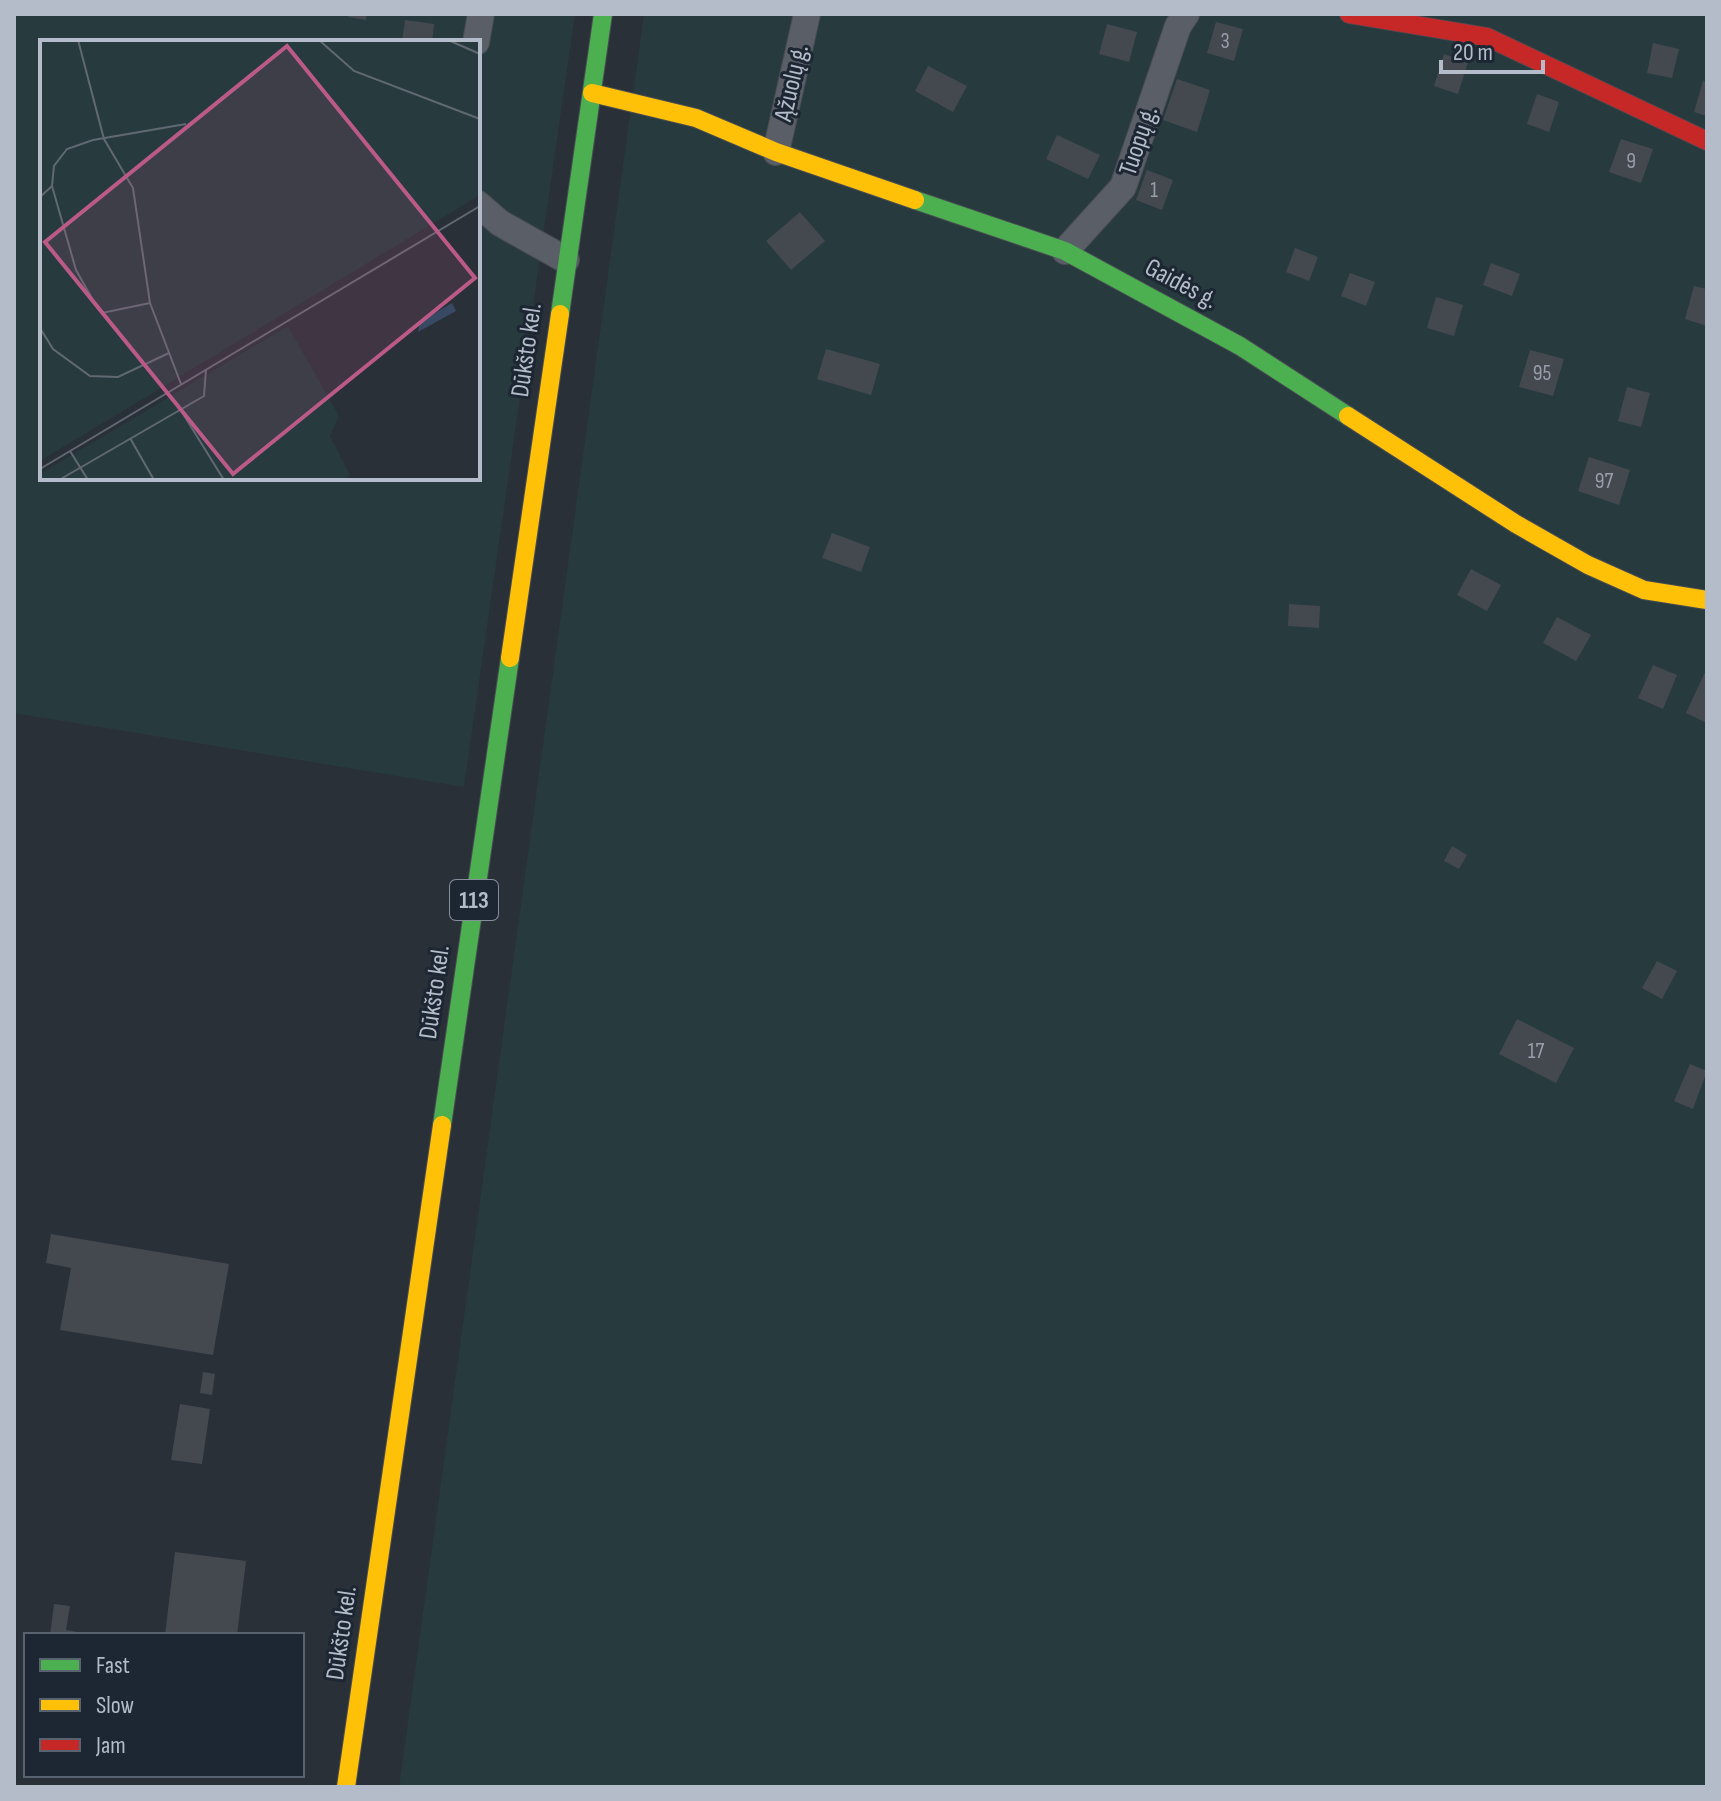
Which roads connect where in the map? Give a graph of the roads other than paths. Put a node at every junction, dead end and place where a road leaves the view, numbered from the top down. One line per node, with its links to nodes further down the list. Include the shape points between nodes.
1 (481, 14): 6 (street)
2 (603, 14): 7 (main road, Dūkšto kel. / 113)
3 (807, 14): 9 (street, Ąžuolų g.)
4 (1186, 14): 11 (street, Tuopų g., via 1123,187)
5 (1349, 14): 8 (main road, via 1487,37)
6 (476, 40)
7 (592, 93): 9 (main road, Gaidės g., via 696,118); 12 (main road, Dūkšto kel. / 113)
8 (1707, 141)
9 (776, 152): 11 (main road, Gaidės g.)
10 (480, 206): 12 (street)
11 (1065, 251): 13 (main road, Gaidės g., via 1240,346 1588,565 1644,590)
12 (566, 260): 14 (main road, Dūkšto kel. / 113)
13 (1707, 600)
14 (346, 1787)

